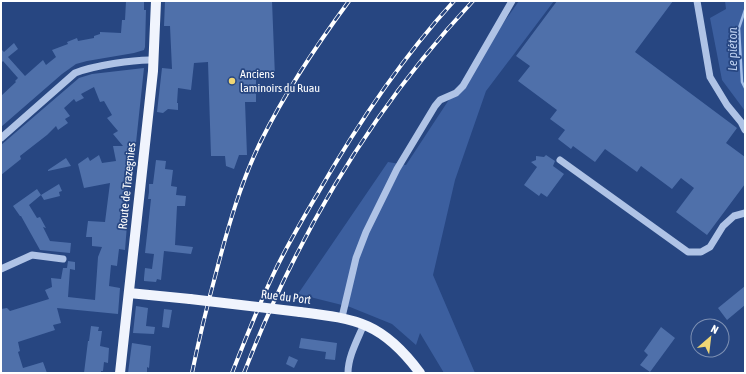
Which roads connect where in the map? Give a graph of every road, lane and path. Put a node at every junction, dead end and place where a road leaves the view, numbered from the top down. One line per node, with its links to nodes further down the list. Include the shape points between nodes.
1 (156, 1): 4 (main road, Route de Trazegnies)
2 (512, 1): 12 (street, via 464,86 456,93 440,100 435,106 397,169 366,232)
3 (697, 1): 5 (street, via 710,77)
4 (154, 60): 6 (street, via 139,60 75,73); 11 (main road, Route de Trazegnies)
5 (745, 130)
6 (1, 138)
7 (560, 160): 8 (street, via 688,252 701,252 710,247 723,226 734,216)
8 (745, 213)
9 (63, 259): 10 (street, via 32,255)
10 (1, 269)
11 (129, 293): 12 (main road, Rue du Port, bridge); 14 (main road, Route de Trazegnies)
12 (342, 317): 13 (main road, Rue du Port)
13 (364, 324): 15 (street, via 353,350); 16 (main road, Rue du Port, via 393,342)
14 (120, 373)
15 (348, 373)
16 (420, 373)

